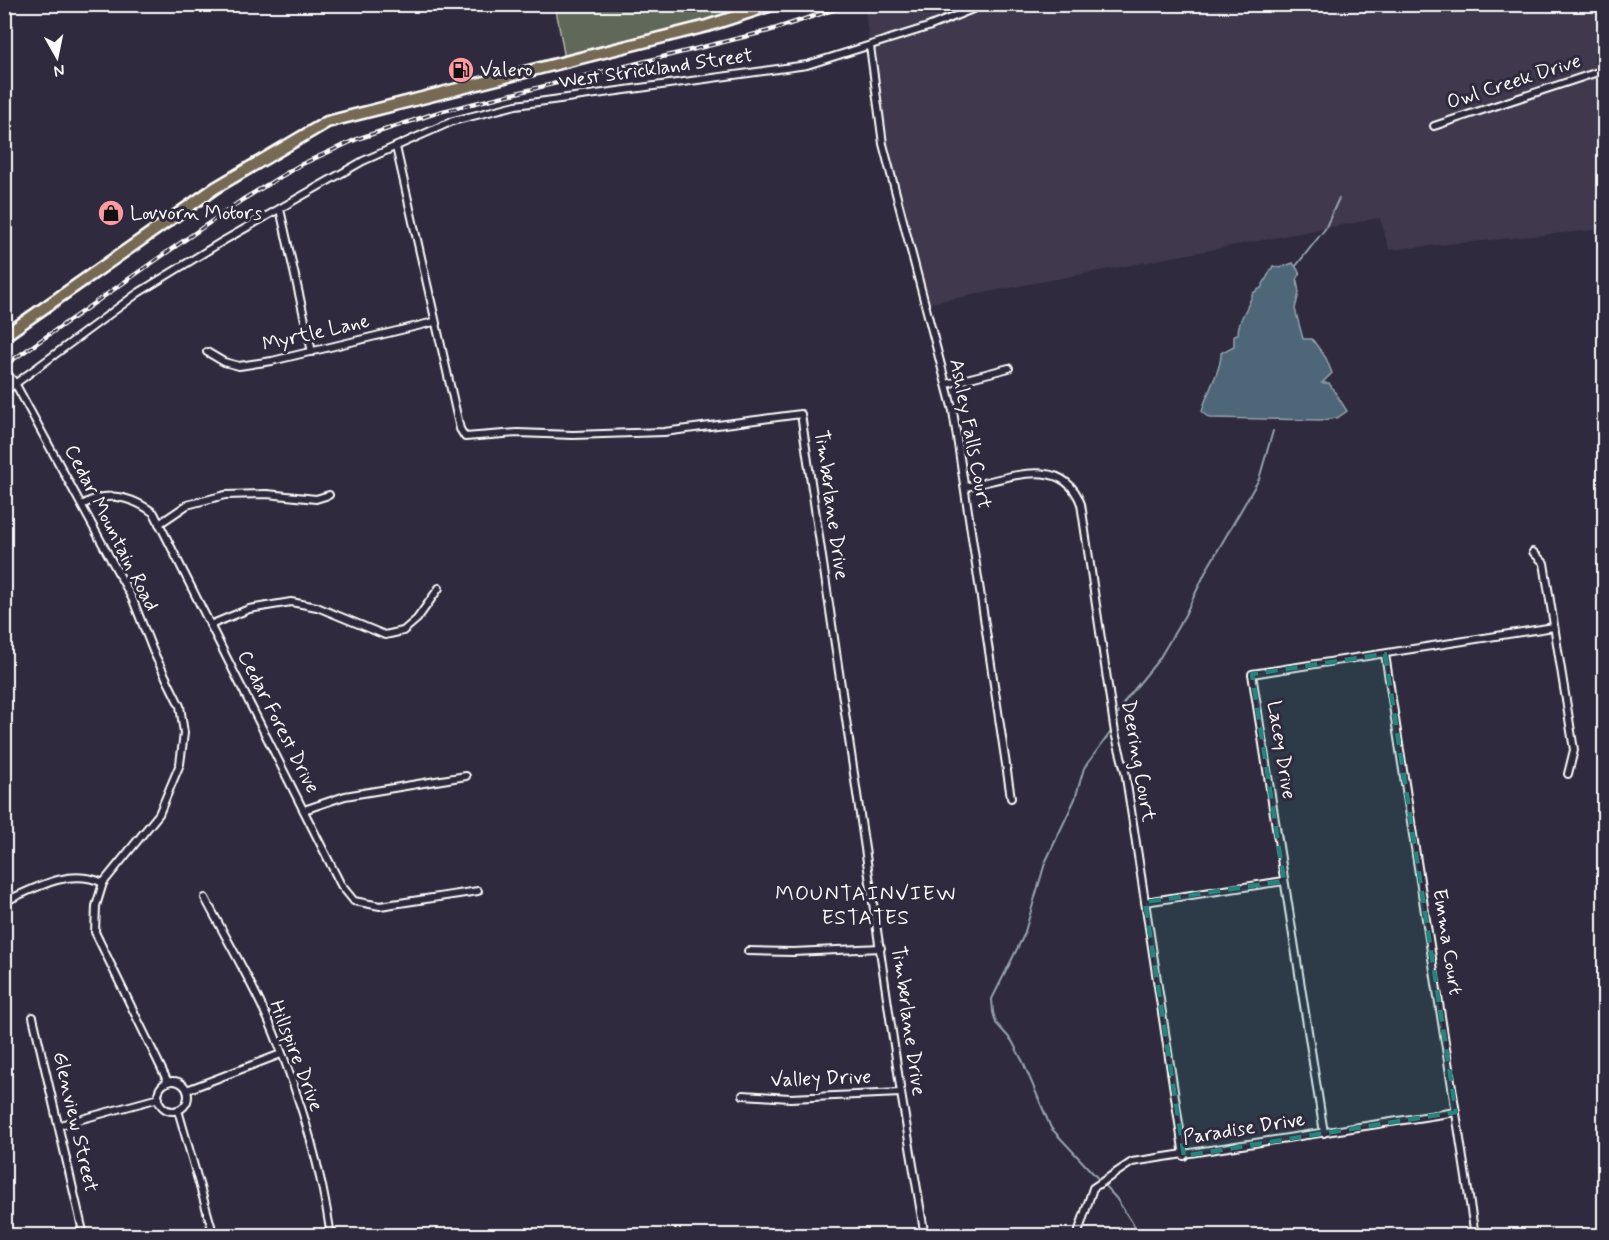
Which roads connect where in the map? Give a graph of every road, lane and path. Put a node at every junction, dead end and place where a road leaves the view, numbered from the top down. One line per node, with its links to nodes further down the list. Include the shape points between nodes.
1 (775, 4): 9 (main road, via 707,26 327,122 215,188)
2 (985, 4): 3 (street, West Strickland Street)
3 (870, 45): 6 (street, West Strickland Street, via 807,65 516,105 453,121); 15 (street, Ashley Falls Court, via 883,144)
4 (1605, 70): 5 (street, Owl Creek Drive)
5 (1434, 126)
6 (396, 147): 7 (street, West Strickland Street); 8 (street, Timberlane Drive)
7 (280, 209): 11 (street); 14 (street, West Strickland Street, via 138,293)
8 (434, 322): 11 (street, Myrtle Lane); 36 (street, Timberlane Drive, via 465,437 664,432 801,414)
9 (4, 336)
10 (207, 352): 11 (street, Myrtle Lane, via 239,366)
11 (312, 352)
12 (1009, 368): 15 (street)
13 (4, 370): 14 (street, Cedar Mountain Road)
14 (15, 383): 16 (street, West Strickland Street); 19 (street, Cedar Mountain Road)
15 (946, 384): 17 (street, Ashley Falls Court)
16 (4, 392)
17 (965, 487): 28 (street, Ashley Falls Court); 35 (street, Deering Court, via 1045,472 1061,476 1076,489 1082,504)
18 (329, 495): 20 (street, via 316,499 225,495 188,505)
19 (82, 505): 20 (street, Cedar Forest Drive, via 114,496 135,500 154,513); 31 (street, Cedar Mountain Road, via 133,600 180,706 184,733 180,764 166,801)
20 (159, 524): 23 (street, Cedar Forest Drive)
21 (1533, 552): 24 (street, via 1544,563)
22 (438, 588): 23 (street, via 417,619 403,631 385,635 317,607 291,602 249,609)
23 (210, 625): 29 (street, Cedar Forest Drive)
24 (1554, 627): 25 (street, Lacey Drive); 26 (street, via 1574,750)
25 (1385, 654): 30 (street, Lacey Drive, via 1252,674); 46 (street, Emma Court)
26 (1568, 774)
27 (466, 776): 29 (street, via 345,796)
28 (1011, 798)
29 (304, 810): 32 (street, Cedar Forest Drive, via 341,885 354,901 380,906)
30 (1284, 881): 35 (street); 48 (street, Lacey Drive)
31 (103, 883): 34 (street, via 88,876 68,877); 40 (street, via 96,906 95,932)
32 (478, 891)
33 (205, 898): 39 (street, Hillspire Drive)
34 (4, 902)
35 (1144, 902): 49 (street, Deering Court)
36 (880, 948): 37 (street); 42 (street, Timberlane Drive)
37 (748, 951)
38 (33, 1017): 47 (street, Glenview Street)
39 (282, 1054): 41 (street); 53 (street, Hillspire Drive, via 326,1198)
40 (168, 1082): 41 (street, via 181,1083); 44 (street)
41 (187, 1090): 45 (street, via 186,1104)
42 (901, 1093): 43 (street, Valley Drive, via 780,1099); 50 (street, Timberlane Drive)
43 (743, 1095)
44 (159, 1098): 45 (street, via 166,1108); 47 (street)
45 (178, 1110): 52 (street)
46 (1456, 1112): 48 (street, Paradise Drive); 55 (street, Emma Court)
47 (60, 1125): 51 (street, Glenview Street)
48 (1324, 1133): 49 (street, Paradise Drive)
49 (1184, 1156): 54 (street, Paradise Drive, via 1132,1162 1093,1188)
50 (924, 1231)
51 (84, 1236)
52 (214, 1236)
53 (332, 1236)
54 (1079, 1236)
55 (1475, 1236)

